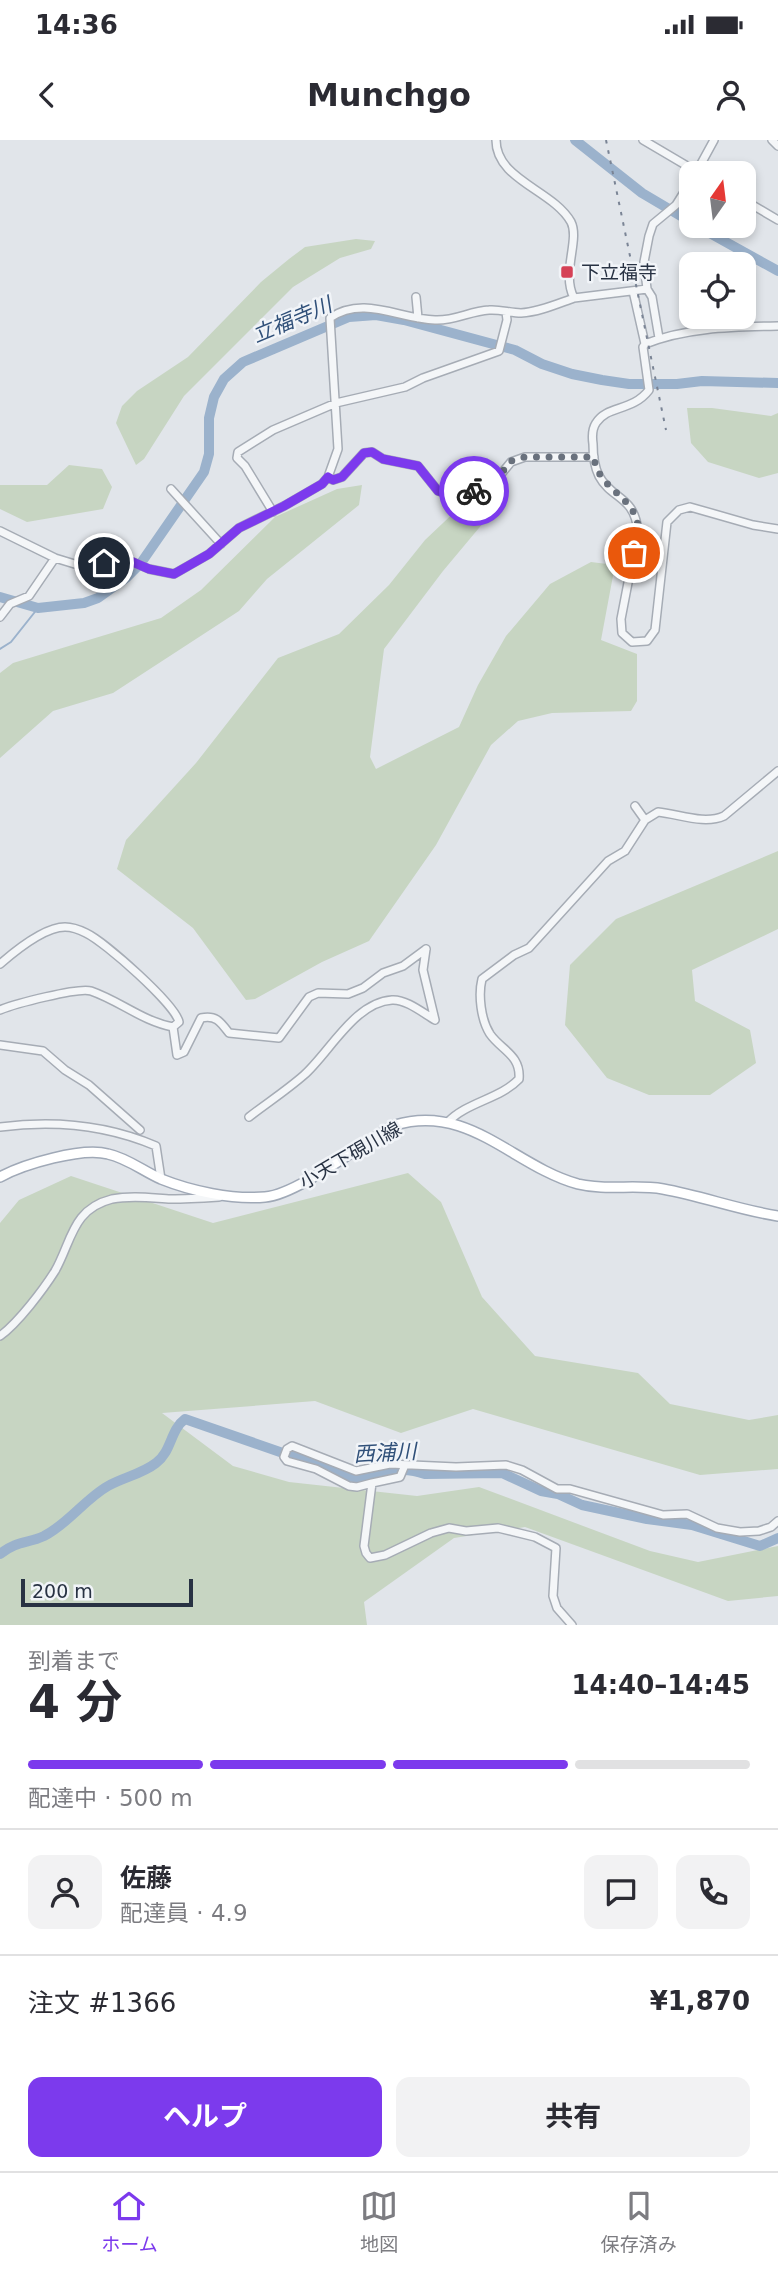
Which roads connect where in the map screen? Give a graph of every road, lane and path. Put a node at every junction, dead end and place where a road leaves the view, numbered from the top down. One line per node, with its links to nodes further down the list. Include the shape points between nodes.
1 (496, 140): 14 (street, via 507,169 570,221 568,278)
2 (643, 140): 7 (street)
3 (714, 140): 6 (street)
4 (772, 140): 5 (street)
5 (778, 146)
6 (704, 161)
7 (679, 162)
8 (679, 200): 11 (street, via 653,224 645,262)
9 (756, 207): 10 (street)
10 (778, 220)
11 (647, 289): 12 (street); 18 (street)
12 (633, 291): 14 (street); 19 (street)
13 (416, 297): 16 (street)
14 (573, 298): 15 (street, via 539,310)
15 (506, 312): 16 (street, via 489,310 436,321); 20 (street, via 502,345 492,355 405,387)
16 (418, 318): 20 (street, via 371,307 330,317)
17 (778, 326): 18 (street)
18 (659, 338): 19 (street)
19 (645, 344): 21 (street, via 649,390 633,405 604,414 596,422)
20 (336, 403): 22 (street, via 338,449); 24 (street, via 273,430 236,454)
21 (594, 457): 22 (street, via 525,457 511,461 492,485 448,494 438,491 418,466 372,452 364,453 342,477); 25 (street, via 599,476 631,507 636,519 638,531 621,619 622,633 632,642 647,641 655,630 667,522 679,510 698,508)
22 (328, 477): 24 (street)
23 (170, 489): 27 (street)
24 (273, 512): 27 (street, via 239,528)
25 (778, 528)
26 (0, 531): 28 (street)
27 (221, 544): 28 (street, via 174,574 117,557 91,569)
28 (55, 558): 29 (street, via 29,596 10,604)
29 (0, 617)
30 (778, 771): 32 (street, via 717,819 658,812)
31 (635, 806): 32 (street)
32 (645, 820): 38 (street, via 625,851 608,861 529,948 482,979 481,1001 489,1033 516,1061 519,1079)
33 (0, 964): 35 (street, via 52,929 84,931 171,1009 179,1023)
34 (0, 1010): 35 (street, via 79,989)
35 (173, 1027): 37 (street, via 177,1055 184,1052 201,1018 210,1016 229,1033 279,1038 309,996 348,994 426,950 423,971 435,1020 396,999 369,1009 335,1038 306,1073)
36 (0, 1045): 40 (street, via 43,1051 140,1130)
37 (249, 1117)
38 (448, 1122): 43 (main road, 小天下硯川線, via 412,1120 395,1125 282,1194); 44 (main road, 小天下硯川線, via 484,1135 563,1180 598,1187 664,1189)
39 (0, 1127): 40 (street, via 49,1123)
40 (113, 1131): 42 (street, via 156,1146)
41 (0, 1177): 42 (main road, 小天下硯川線, via 88,1151 109,1154)
42 (161, 1179): 43 (main road, 小天下硯川線)
43 (245, 1197): 45 (street, via 130,1197 96,1206 71,1232 43,1289)
44 (778, 1216)
45 (0, 1336)
46 (405, 1465): 47 (street, via 400,1477); 47 (street, via 356,1471 292,1446 284,1457 349,1486); 48 (street, via 506,1465 557,1489 663,1514 687,1514 717,1528 740,1532 759,1531)
47 (372, 1483): 49 (street, via 364,1538 370,1558 449,1528 498,1528 535,1536 556,1548 554,1596 557,1608)
48 (778, 1521)
49 (572, 1625)

